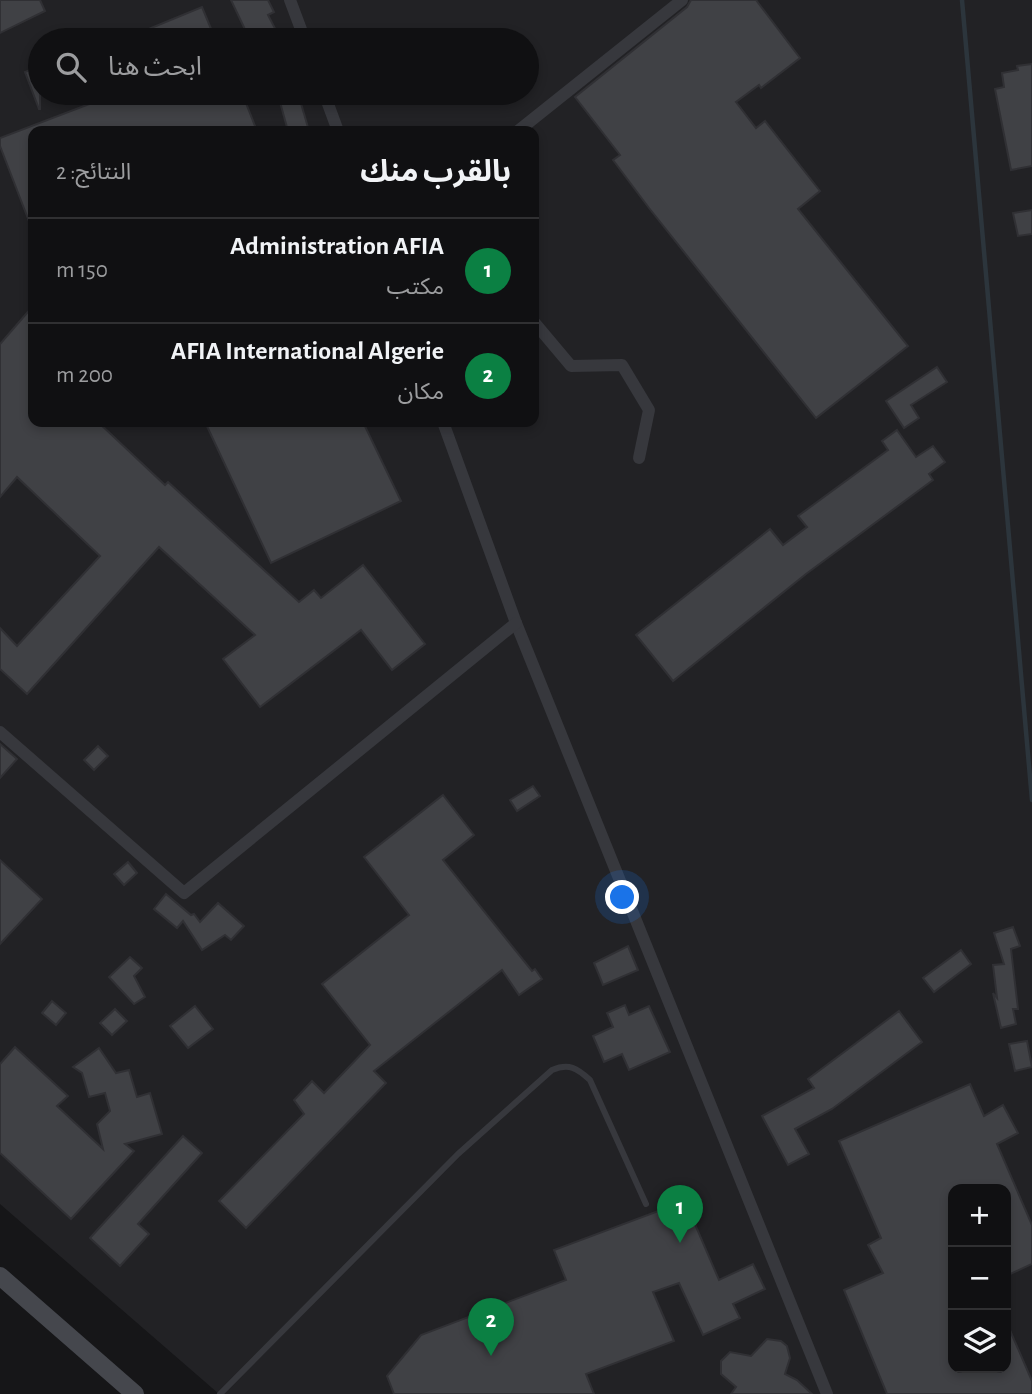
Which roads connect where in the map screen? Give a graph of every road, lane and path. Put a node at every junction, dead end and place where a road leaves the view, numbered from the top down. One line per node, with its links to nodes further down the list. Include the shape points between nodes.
1 (290, 0): 3 (street)
2 (682, 0): 6 (street)
3 (300, 28)
4 (328, 105): 5 (street)
5 (336, 126)
6 (524, 126)
7 (539, 328): 9 (street, via 571,366 622,365 649,410)
8 (445, 427): 10 (street)
9 (639, 457)
10 (516, 623): 11 (street, via 184,893); 16 (street)
11 (0, 732)
12 (646, 1204): 15 (lane, via 590,1080 578,1069 564,1065 552,1070 458,1154)
13 (0, 1276): 14 (main road)
14 (135, 1394)
15 (220, 1394)
16 (827, 1394)

